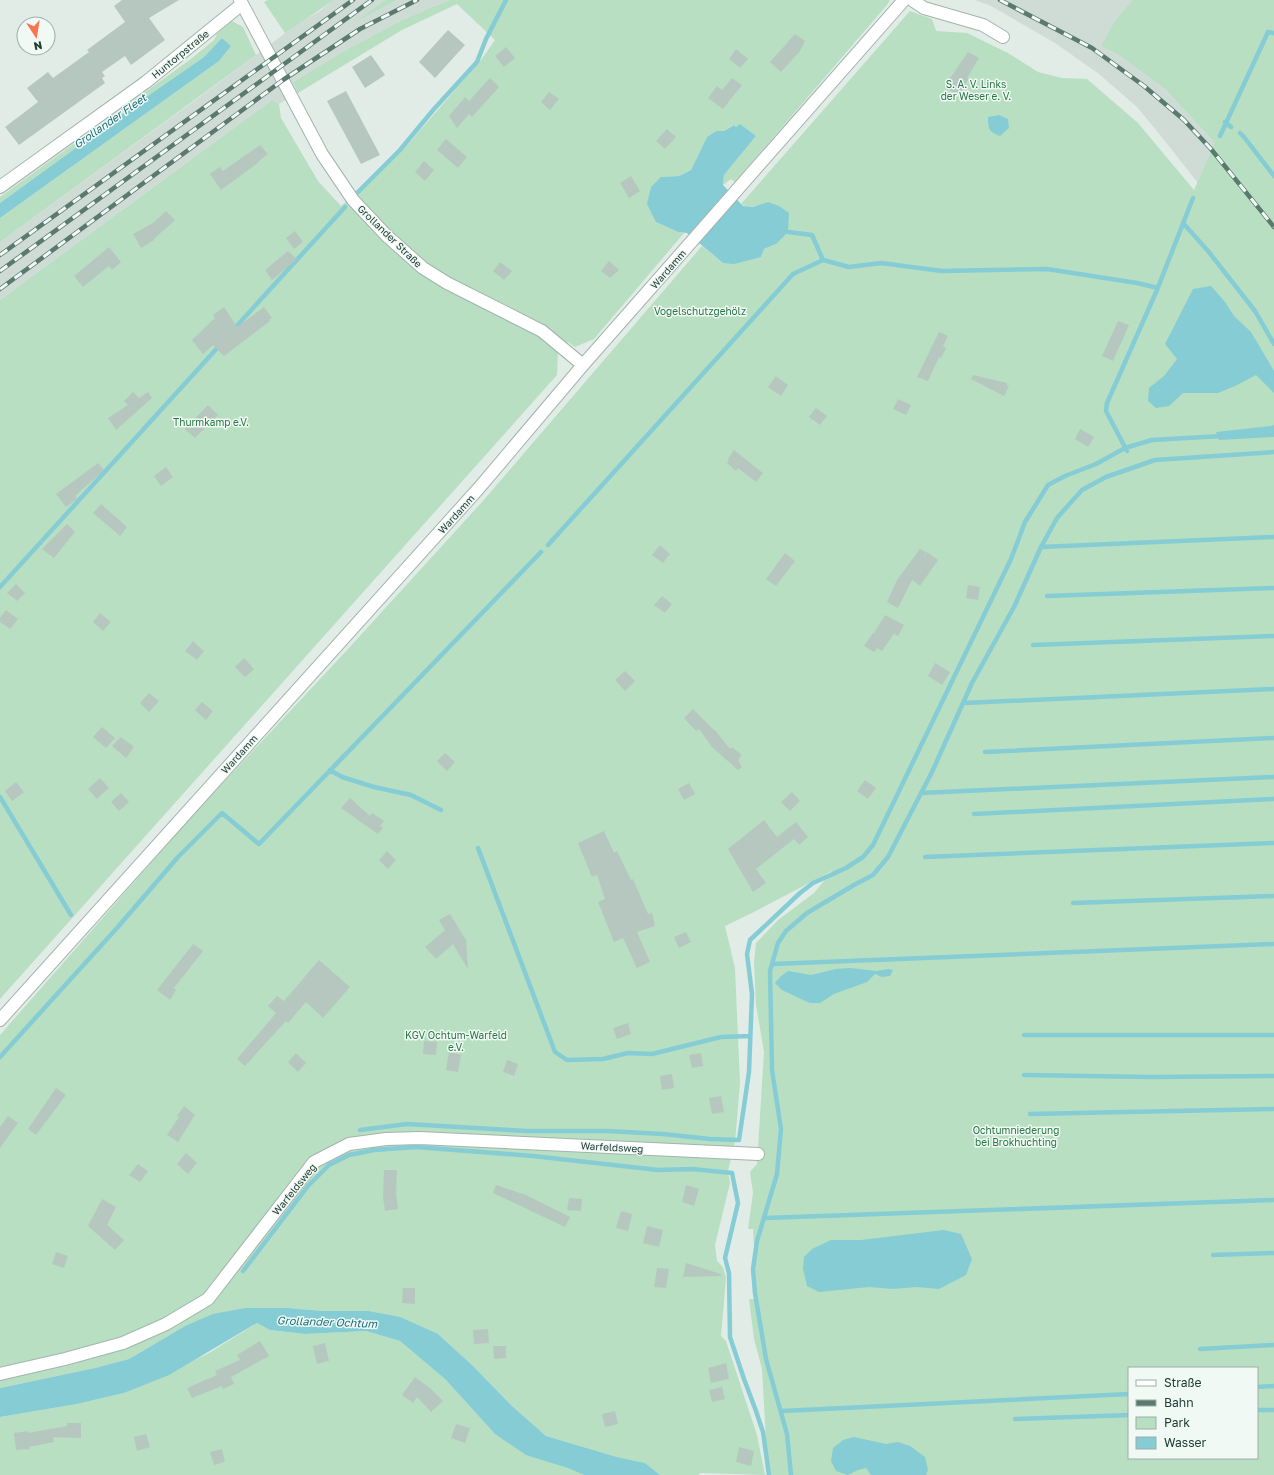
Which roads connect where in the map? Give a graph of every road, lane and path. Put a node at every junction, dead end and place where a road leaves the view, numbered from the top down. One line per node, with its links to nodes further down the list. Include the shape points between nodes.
1 (904, 0): 6 (street, Wardamm)
2 (912, 0): 4 (street, via 924,8 983,25)
3 (241, 2): 5 (street, Huntorpstraße, via 146,82); 6 (street, Grollander Straße, via 322,154 352,200 423,268 447,283 542,331)
4 (1003, 37)
5 (0, 187)
6 (583, 365): 7 (street, Wardamm, via 479,488)
7 (0, 1020)
8 (758, 1154): 9 (street, Warfeldsweg, via 418,1138 349,1144 314,1162 208,1298 166,1324 123,1343)
9 (0, 1374)

